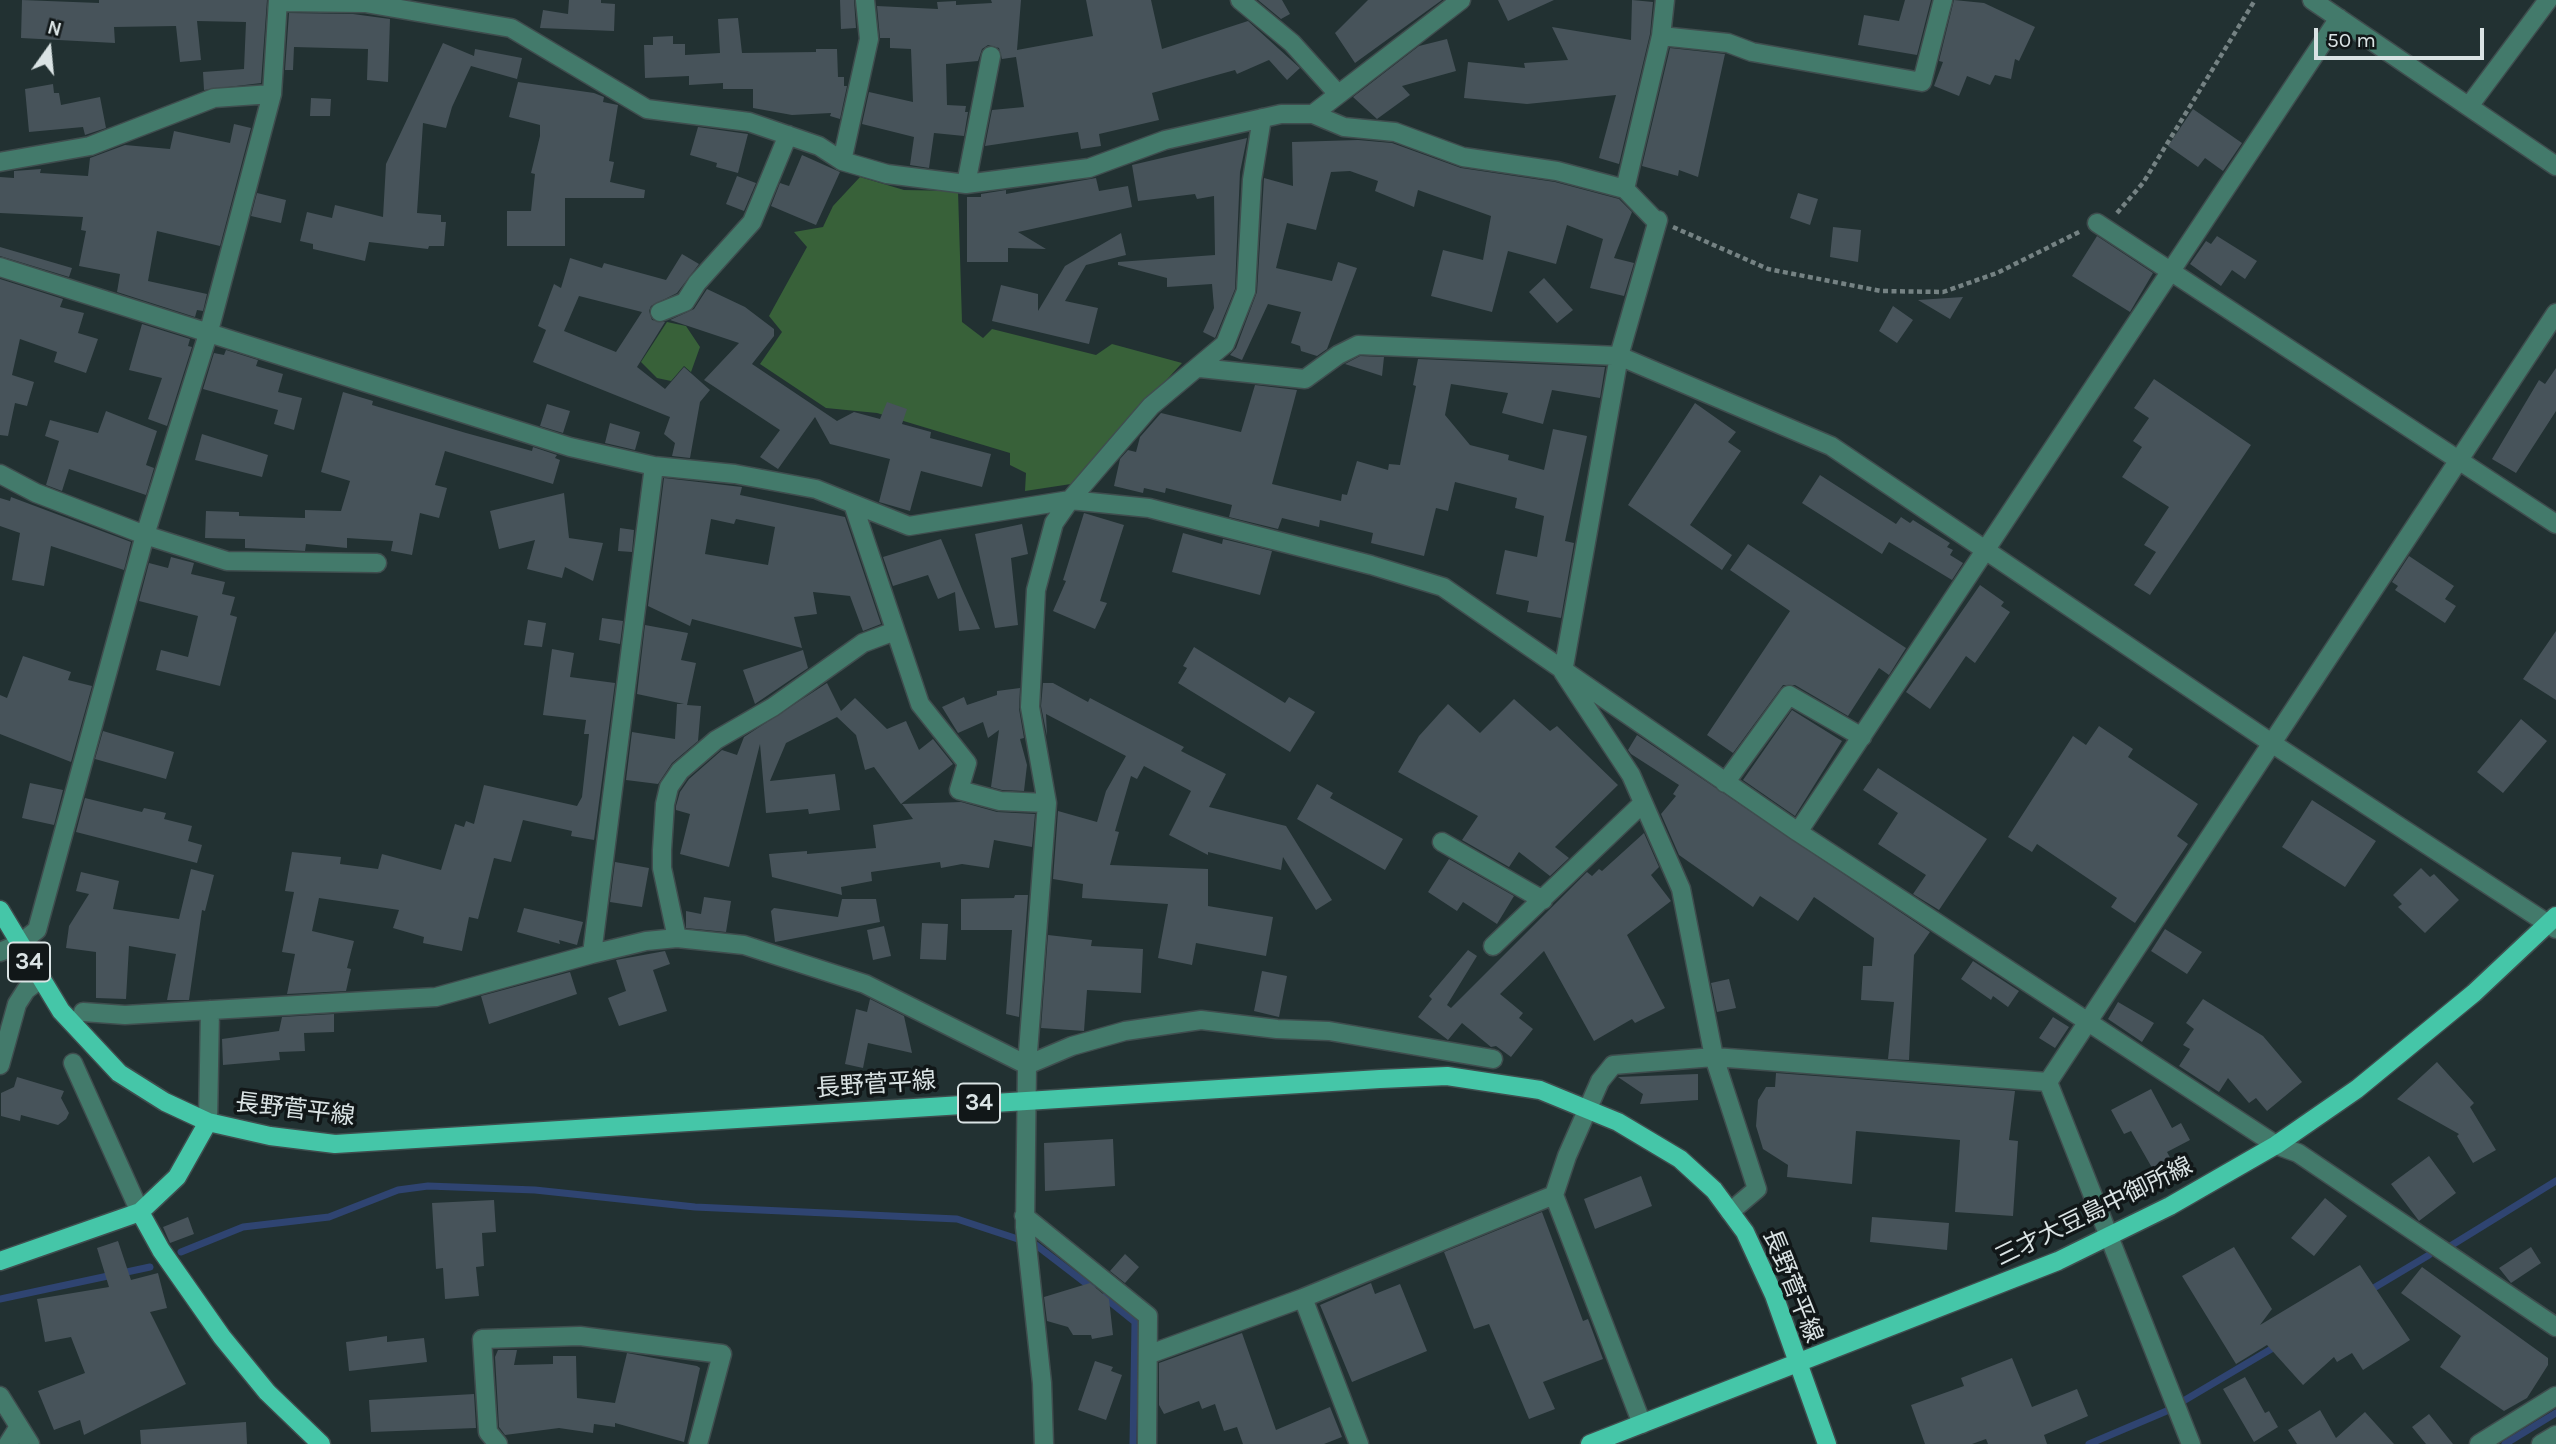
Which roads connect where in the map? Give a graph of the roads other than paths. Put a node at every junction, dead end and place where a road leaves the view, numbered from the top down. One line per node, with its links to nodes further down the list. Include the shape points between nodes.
1 (865, 0): 18 (street, via 869,39)
2 (1240, 0): 13 (street, via 1292,43)
3 (1461, 0): 13 (street)
4 (1665, 0): 10 (street)
5 (1943, 0): 10 (street, via 1922,82 1752,52 1728,43)
6 (2312, 0): 9 (street)
7 (2548, 0): 14 (street)
8 (278, 1): 12 (street); 17 (street, via 365,3 511,27 647,109 749,122)
9 (2339, 18): 14 (street); 25 (street)
10 (1661, 36): 22 (street)
11 (991, 56): 21 (street)
12 (272, 93): 19 (street, via 214,98 90,146); 28 (street)
13 (1338, 94): 15 (street)
14 (2469, 106): 20 (street)
15 (1313, 114): 16 (street); 22 (street, via 1344,127 1395,132 1463,157 1557,171)
16 (1262, 118): 21 (street, via 1165,140 1089,168); 30 (street, via 1252,180 1246,290 1225,344)
17 (788, 135): 18 (street, via 819,146); 26 (street, via 752,222 685,302)
18 (842, 161): 21 (street, via 887,174)
19 (0, 162)
20 (2556, 166)
21 (966, 184)
22 (1625, 189): 29 (street, via 1656,219)
23 (2097, 223): 25 (street)
24 (0, 267): 28 (street)
25 (2169, 270): 31 (street); 38 (street)
26 (660, 312)
27 (2556, 313): 31 (street)
28 (209, 331): 32 (street, via 570,447); 37 (street)
29 (1619, 356): 30 (street, via 1358,345 1305,379); 38 (street, via 1830,446); 41 (street)
30 (1200, 368): 34 (street, via 1152,406)
31 (2457, 459): 36 (street); 43 (street)
32 (654, 466): 35 (street, via 816,489); 56 (street)
33 (0, 474): 37 (street, via 36,493)
34 (1070, 499): 35 (street, via 909,526); 41 (street, via 1149,508 1443,587); 45 (street, via 1054,523 1035,590 1030,707)
35 (853, 504): 40 (street)
36 (2556, 524)
37 (145, 535): 39 (street, via 227,561); 53 (street, via 37,930)
38 (1987, 551): 42 (street); 43 (street)
39 (377, 563)
40 (895, 631): 45 (street, via 920,704 967,763 959,790 1000,801); 52 (street, via 863,643 716,740 680,771 669,787 662,839 662,868)
41 (1563, 672): 44 (street); 46 (street, via 1631,775)
42 (1862, 737): 44 (street, via 1789,695); 47 (street)
43 (2273, 744): 51 (street); 60 (street)
44 (1725, 783): 47 (street)
45 (1047, 803): 65 (street)
46 (1643, 803): 49 (street); 61 (street, via 1681,889)
47 (1798, 832): 60 (street)
48 (1442, 842): 49 (street)
49 (1543, 900): 54 (street)
50 (0, 910): 53 (main road, 長野菅平線 / 34)
51 (2554, 923): 70 (main road, 三才大豆島中御所線, via 2357,1089)
52 (677, 938): 56 (street); 65 (street, via 744,946 865,984)
53 (19, 944): 55 (street); 57 (main road, 長野菅平線 / 34)
54 (1493, 946)
55 (0, 952)
56 (592, 954): 58 (street, via 436,998)
57 (39, 980): 64 (street, via 17,1004); 69 (main road, 長野菅平線 / 34, via 78,1033 119,1073)
58 (209, 1010): 59 (street); 69 (street)
59 (83, 1012)
60 (2087, 1022): 66 (street); 70 (street)
61 (1714, 1057): 66 (street); 68 (street, via 1613,1065 1600,1081); 73 (street, via 1757,1188)
62 (1493, 1059): 65 (street, via 1329,1031 1201,1020 1125,1031)
63 (73, 1063): 72 (street)
64 (0, 1065)
65 (1027, 1065): 67 (street)
66 (2048, 1082): 75 (street)
67 (1028, 1100): 68 (main road, 長野菅平線 / 34, via 1447,1076 1540,1090); 69 (main road, 長野菅平線 / 34, via 335,1144); 74 (street)
68 (1590, 1109): 71 (street); 73 (main road, 長野菅平線 / 34, via 1680,1159)
69 (208, 1122): 72 (main road, via 177,1177)
70 (2276, 1146): 75 (main road, 三才大豆島中御所線, via 2170,1206); 78 (street, via 2298,1153)
71 (1554, 1195): 77 (street); 83 (street)
72 (140, 1212): 76 (main road); 88 (main road, via 222,1337 267,1392)
73 (1730, 1212): 80 (main road, 長野菅平線 / 34, via 1745,1232 1774,1295)
74 (1025, 1222): 79 (street, via 1148,1316); 91 (street)
75 (2109, 1234): 80 (main road, 三才大豆島中御所線, via 2058,1261); 96 (street)
76 (0, 1261)
77 (1303, 1297): 79 (street); 93 (street)
78 (2556, 1327)
79 (1150, 1354): 92 (street)
80 (1798, 1365): 83 (main road, 三才大豆島中御所線); 95 (main road, 長野菅平線 / 34)
81 (0, 1396): 84 (street)
82 (2556, 1396): 97 (street)
83 (1642, 1424): 94 (main road, 三才大豆島中御所線)
84 (18, 1428): 86 (street); 87 (street)
85 (2556, 1435): 98 (street)
86 (8, 1444)
87 (30, 1444)
88 (321, 1444)
89 (498, 1444): 90 (street, via 488,1432 482,1339 580,1336 722,1353)
90 (698, 1444)
91 (1044, 1444)
92 (1147, 1444)
93 (1359, 1444)
94 (1590, 1444)
95 (1827, 1444)
96 (2191, 1444)
97 (2479, 1444)
98 (2541, 1444)

